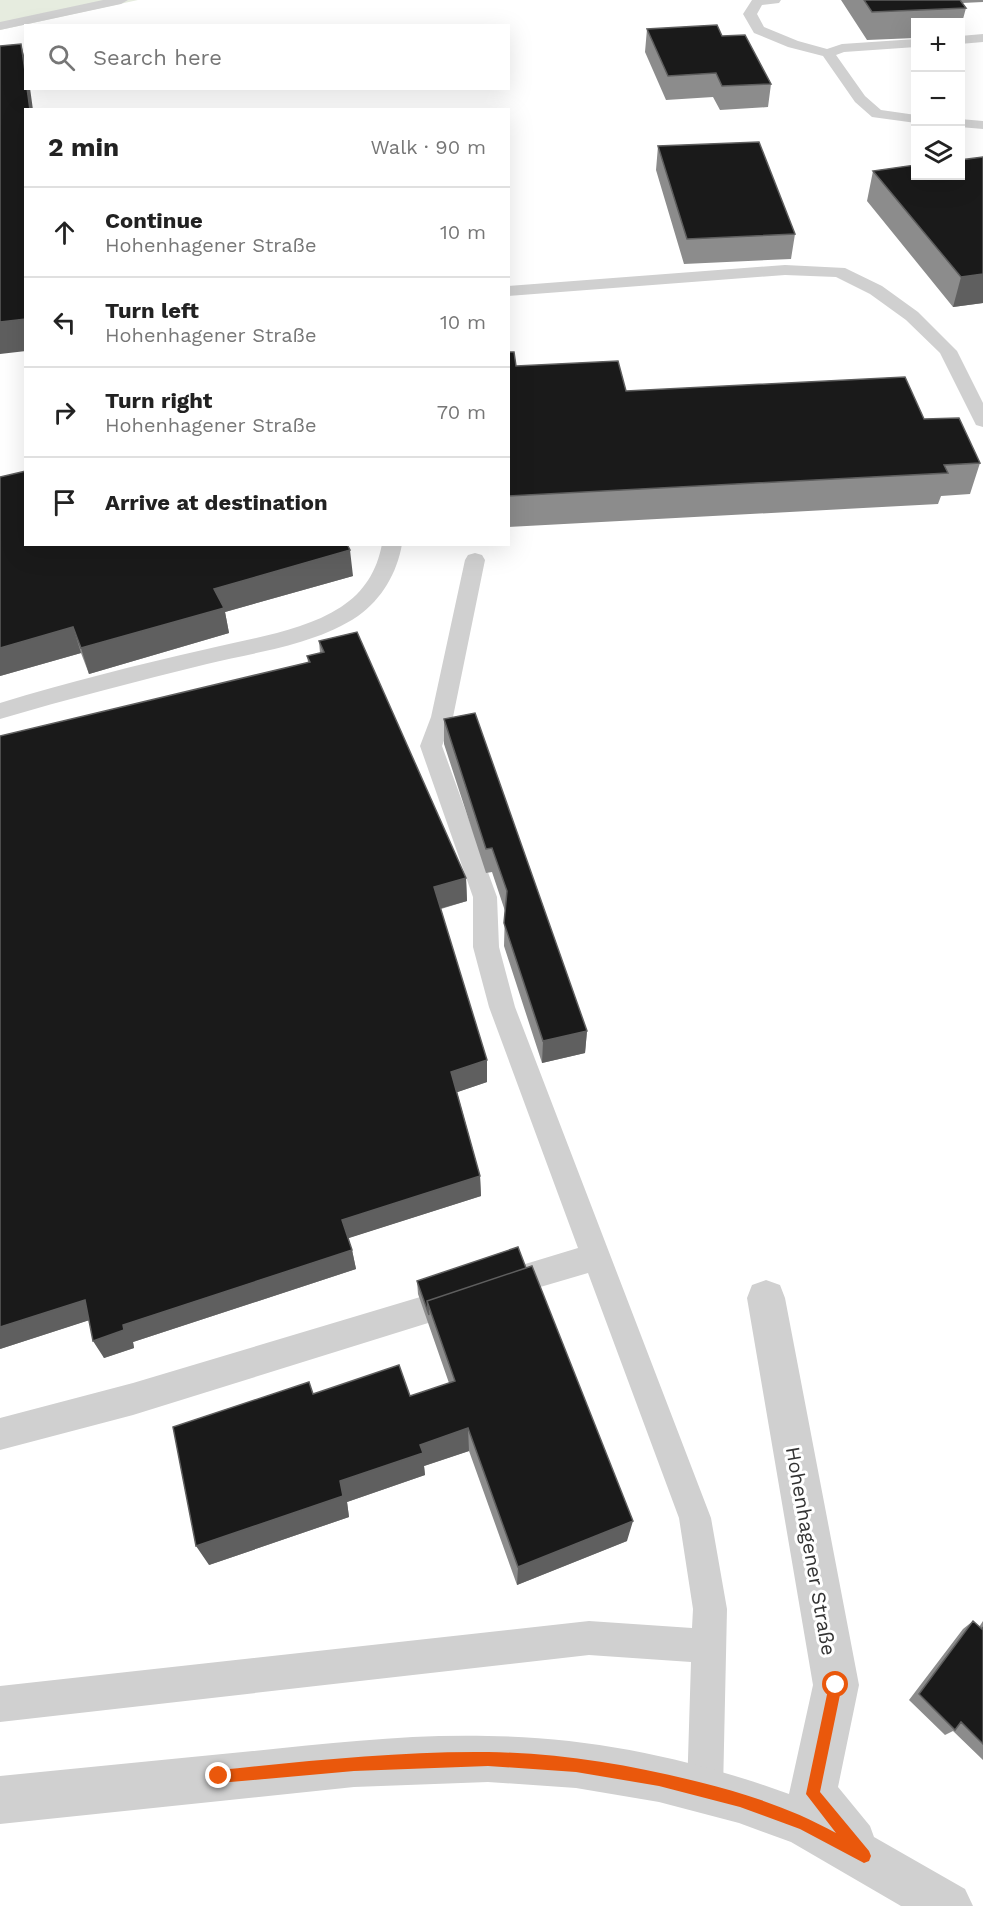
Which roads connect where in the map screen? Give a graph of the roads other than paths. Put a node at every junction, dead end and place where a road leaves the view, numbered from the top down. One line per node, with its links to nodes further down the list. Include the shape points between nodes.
1 (121, 0): 4 (lane)
2 (758, 0): 3 (lane); 8 (lane, via 750,14 759,30 793,44)
3 (774, 0)
4 (0, 26)
5 (983, 38): 6 (lane)
6 (965, 40)
7 (911, 43): 8 (lane)
8 (828, 52): 9 (lane, via 860,99 877,114)
9 (911, 118)
10 (965, 123): 11 (lane)
11 (983, 125)
12 (510, 291): 13 (lane, via 785,270 839,272 876,290 912,316 948,351)
13 (983, 421)
14 (392, 546): 16 (lane, via 391,560 371,593 339,618 298,633)
15 (475, 560): 17 (lane, via 442,717 431,746 485,897 486,947 502,1007)
16 (0, 711)
17 (596, 1257): 19 (lane, via 133,1399); 20 (lane, via 695,1518 710,1609)
18 (766, 1298): 24 (street, Hohenhagener Straße, via 836,1685 813,1794)
19 (0, 1434)
20 (709, 1646): 21 (lane, via 589,1638); 22 (lane)
21 (0, 1704)
22 (705, 1791): 23 (street, Hohenhagener Straße, via 576,1765 488,1759 354,1764); 24 (street, Hohenhagener Straße, via 804,1823)
23 (0, 1800)
24 (864, 1856): 25 (street, Hohenhagener Straße)
25 (948, 1906)

